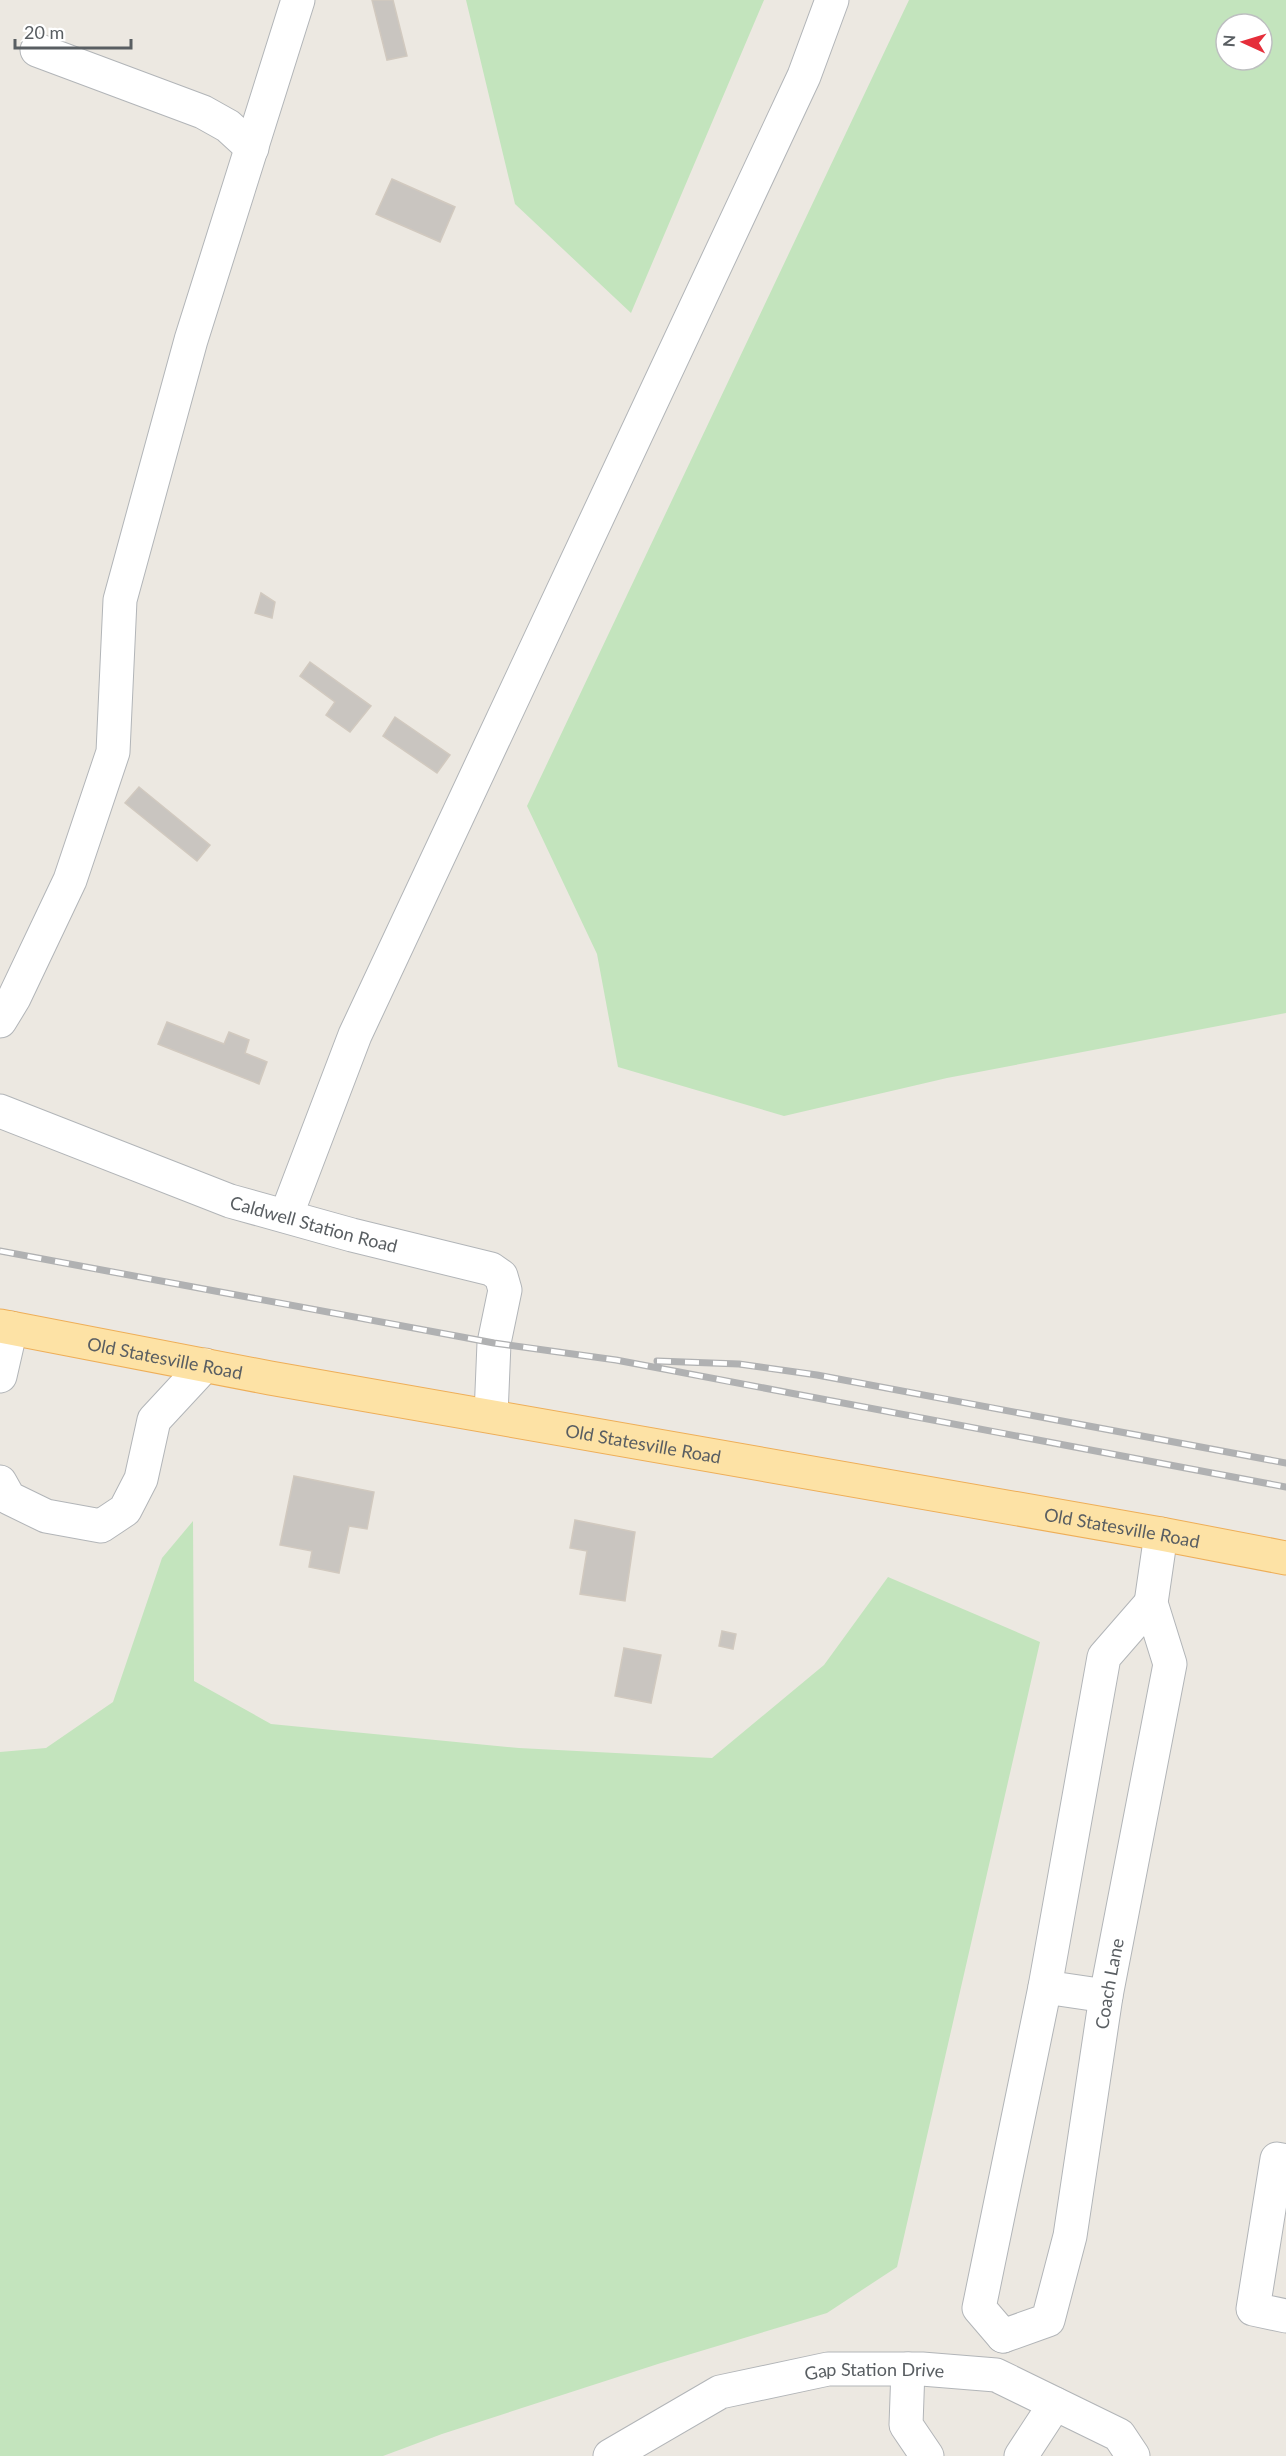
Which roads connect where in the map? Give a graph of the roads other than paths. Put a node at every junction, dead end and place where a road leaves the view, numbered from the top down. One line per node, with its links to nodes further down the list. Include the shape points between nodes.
1 (298, 0): 4 (street)
2 (832, 0): 7 (street, via 800,87 355,1035)
3 (37, 50): 4 (street, via 203,112 228,126)
4 (252, 148): 5 (street, via 191,340 120,600 113,752 70,880)
5 (0, 1021)
6 (0, 1111): 7 (street, Caldwell Station Road, via 230,1201)
7 (286, 1216): 11 (street, Caldwell Station Road, via 456,1259 491,1269 501,1276 505,1290 494,1343)
8 (5, 1327): 9 (main road, Old Statesville Road); 10 (street)
9 (205, 1365): 11 (main road, Old Statesville Road); 12 (street, via 154,1420 141,1479 125,1510 101,1526 46,1516 9,1498)
10 (0, 1376)
11 (491, 1415): 13 (main road, Old Statesville Road)
12 (0, 1482)
13 (1161, 1534): 14 (main road, Old Statesville Road); 15 (street, Coach Lane)
14 (1286, 1558)
15 (1151, 1603): 16 (street, via 1104,1657); 17 (street, Coach Lane, via 1170,1664)
16 (1045, 1987): 17 (street); 20 (street, via 979,2308)
17 (1106, 1996): 20 (street, Coach Lane, via 1070,2236 1048,2320)
18 (1286, 2161): 19 (street, via 1277,2159 1253,2309)
19 (1286, 2316)
20 (1003, 2336): 22 (street)
21 (908, 2369): 22 (street, Gap Station Drive); 24 (street, Gap Station Drive, via 828,2369 720,2392); 25 (street, via 906,2426)
22 (996, 2375): 23 (street, Gap Station Drive)
23 (1055, 2404): 26 (street); 27 (street, Gap Station Drive, via 1119,2435)
24 (610, 2456)
25 (927, 2456)
26 (1021, 2456)
27 (1133, 2456)

